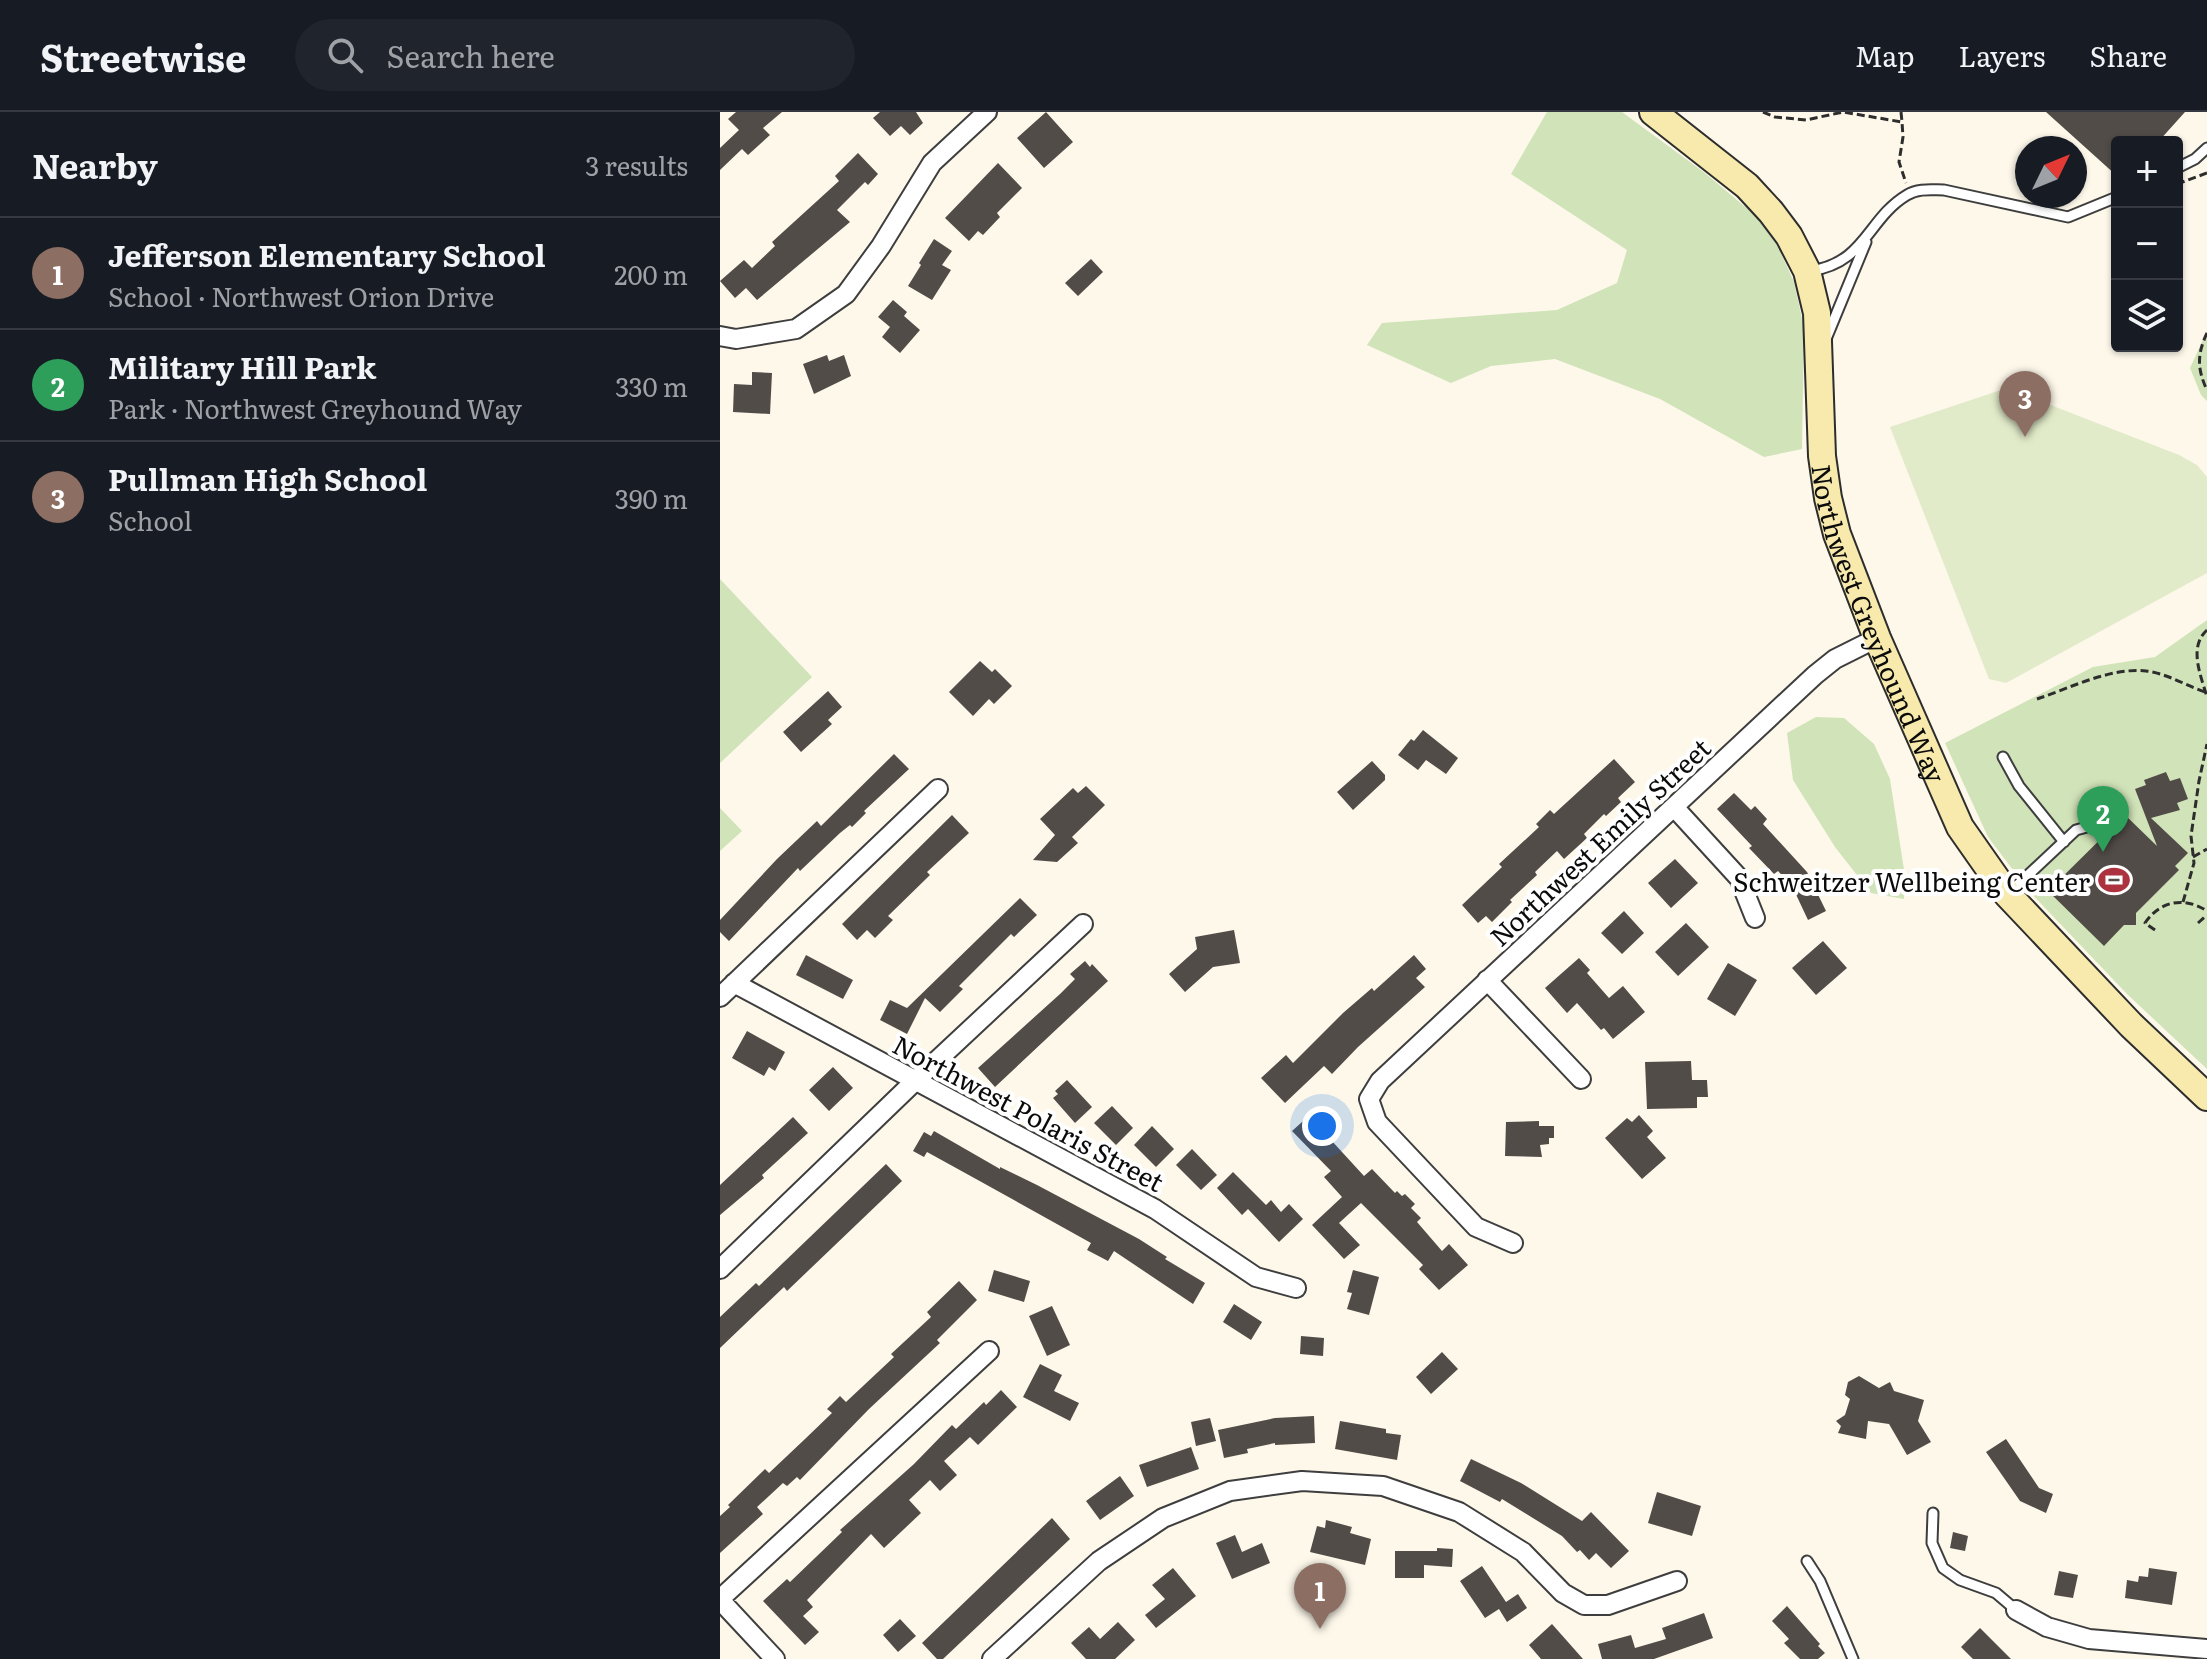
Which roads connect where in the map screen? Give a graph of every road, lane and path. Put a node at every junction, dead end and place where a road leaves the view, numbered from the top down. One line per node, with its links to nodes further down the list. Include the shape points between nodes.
1 (987, 112): 15 (street, via 932,163 846,294 796,329 736,339)
2 (1653, 112): 13 (street, Northwest Greyhound Way, via 1747,186 1789,236)
3 (1763, 112): 5 (path, via 1806,120 1843,112)
4 (1903, 112): 5 (path)
5 (1902, 122): 10 (path, via 1899,162)
6 (2207, 148): 7 (lane)
7 (2183, 165)
8 (2207, 173): 9 (path)
9 (2183, 182)
10 (1908, 194): 11 (lane, via 1944,190 2068,217); 12 (lane)
11 (2111, 200)
12 (1867, 238): 13 (lane, via 1839,264); 16 (lane)
13 (1807, 271): 16 (street, Northwest Greyhound Way, via 1817,313)
14 (2207, 333): 17 (path, via 2198,359)
15 (720, 336)
16 (1818, 356): 19 (street, Northwest Greyhound Way, via 1828,498)
17 (2207, 390)
18 (2207, 630): 20 (path, via 2196,649)
19 (1877, 638): 25 (street, Northwest Emily Street, via 1825,667); 30 (street, Northwest Greyhound Way, via 1954,815)
20 (2206, 695): 21 (path, via 2149,671 2131,671)
21 (2037, 699)
22 (2207, 744): 29 (path, via 2191,836)
23 (2003, 757): 27 (lane)
24 (938, 789): 38 (street)
25 (1674, 807): 33 (street, via 1739,878); 37 (street, Northwest Emily Street)
26 (2105, 822): 27 (lane, via 2076,830)
27 (2064, 842): 30 (lane)
28 (2207, 849): 29 (path)
29 (2193, 857): 31 (path)
30 (2007, 894): 42 (street, Northwest Greyhound Way)
31 (2183, 902): 32 (path); 36 (path, via 2153,913 2145,923)
32 (2207, 913): 34 (path)
33 (1755, 918)
34 (2198, 923)
35 (1083, 924): 41 (street)
36 (2155, 930)
37 (1487, 980): 40 (street); 43 (street, Northwest Emily Street, via 1380,1081 1369,1099 1377,1122 1476,1227)
38 (734, 983): 39 (street); 41 (street, Northwest Polaris Street)
39 (720, 997)
40 (1581, 1079)
41 (916, 1080): 44 (street); 45 (street, Northwest Polaris Street, via 1155,1209 1256,1277)
42 (2207, 1097)
43 (1513, 1243)
44 (720, 1269)
45 (1296, 1288)
46 (989, 1351): 50 (street)
47 (1933, 1513): 51 (lane, via 1932,1543 1943,1568 1996,1593)
48 (1807, 1561): 55 (lane)
49 (1677, 1581): 54 (street, via 1608,1605 1584,1605 1563,1593 1523,1552 1459,1512 1383,1486 1302,1481 1230,1491 1163,1518 1099,1561)
50 (720, 1600): 53 (street)
51 (2016, 1610): 52 (street, via 2047,1627 2089,1639)
52 (2207, 1649)
53 (775, 1659)
54 (992, 1659)
55 (1853, 1659)

